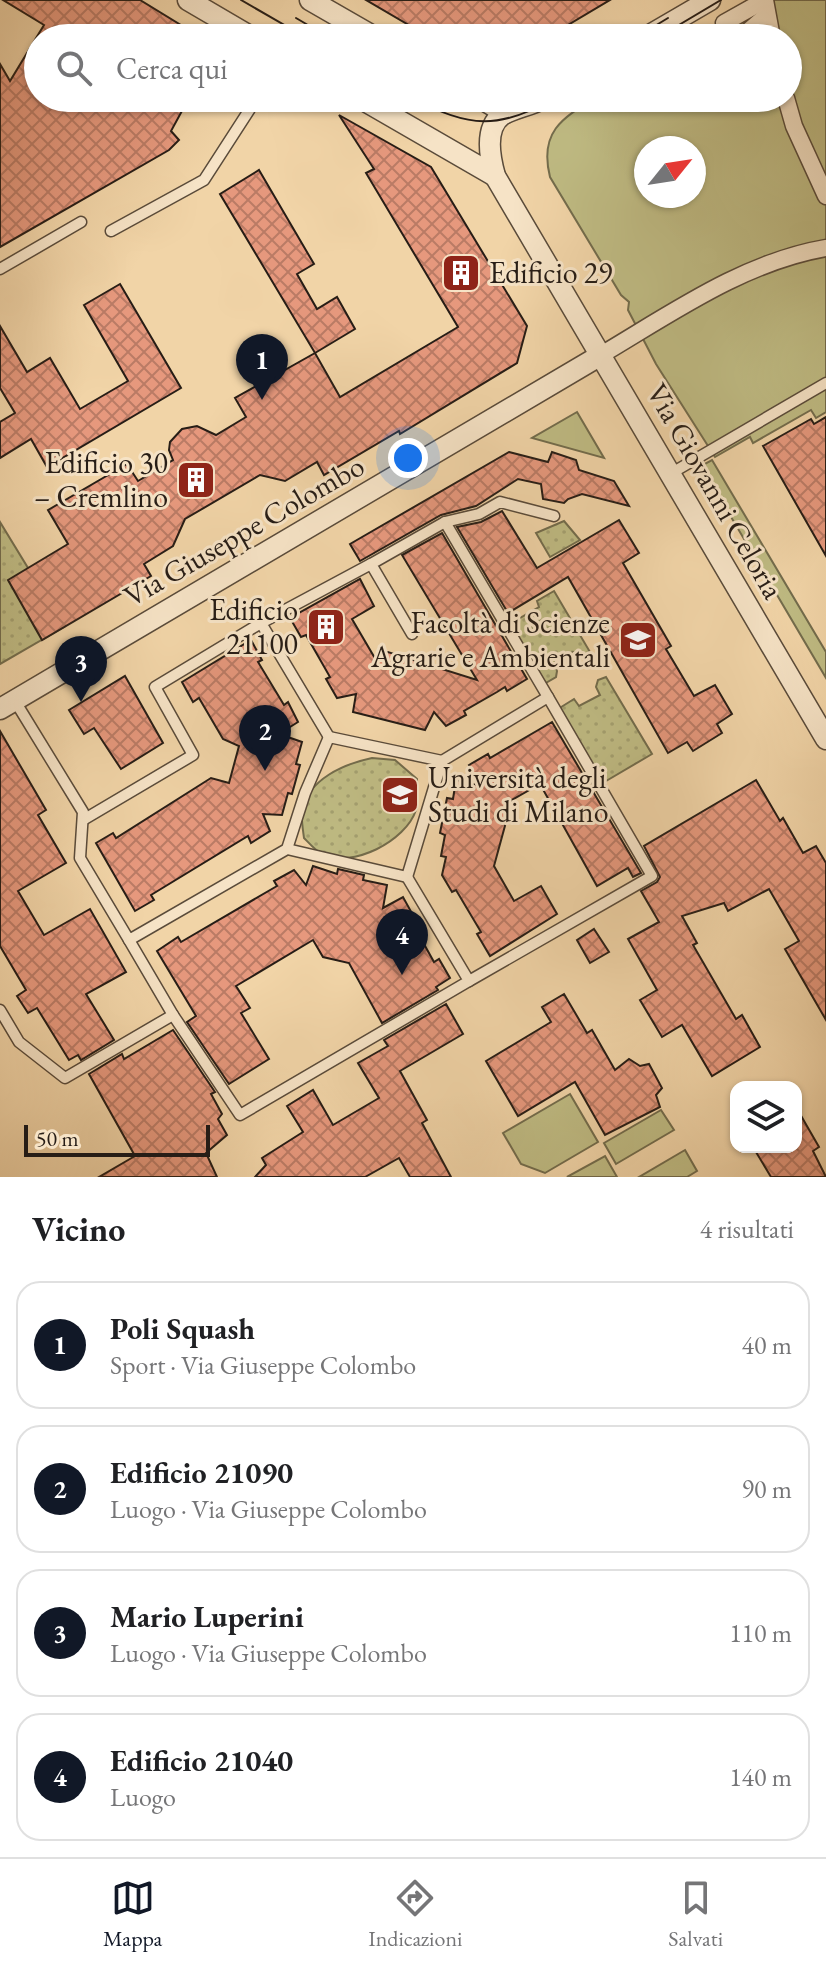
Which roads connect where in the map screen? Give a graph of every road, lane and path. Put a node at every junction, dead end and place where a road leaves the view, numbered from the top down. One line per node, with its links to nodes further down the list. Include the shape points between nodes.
1 (188, 0): 6 (street)
2 (310, 0): 7 (street)
3 (710, 0): 8 (street)
4 (766, 5): 5 (street); 9 (street)
5 (724, 23)
6 (229, 24)
7 (352, 24)
8 (669, 24)
9 (752, 24)
10 (248, 112): 19 (lane, via 204,180)
11 (384, 112): 15 (street)
12 (510, 112): 14 (street)
13 (790, 112): 16 (street)
14 (505, 113): 15 (street, via 491,136)
15 (495, 176): 22 (street, Via Giovanni Celoria)
16 (826, 198): 17 (street)
17 (807, 200)
18 (81, 222): 21 (lane)
19 (111, 231)
20 (826, 248): 22 (street, via 746,273)
21 (0, 269)
22 (601, 355): 24 (street, Via Giovanni Celoria); 31 (street, Via Giuseppe Colombo)
23 (826, 383): 24 (lane)
24 (670, 474): 33 (street, Via Giovanni Celoria)
25 (554, 516): 26 (lane, via 500,502 479,514)
26 (445, 522): 27 (lane); 30 (lane)
27 (371, 564): 28 (lane); 29 (lane)
28 (261, 623): 32 (lane); 35 (lane, via 155,687 193,755)
29 (412, 634)
30 (548, 697): 34 (lane); 39 (lane, via 652,876)
31 (7, 705): 35 (lane, via 83,812)
32 (329, 737): 34 (lane); 36 (lane)
33 (826, 739)
34 (442, 761): 37 (lane)
35 (83, 820): 38 (lane, via 80,858)
36 (287, 849): 37 (lane); 38 (lane)
37 (407, 877): 39 (lane)
38 (129, 940): 41 (lane)
39 (469, 981): 41 (lane, via 240,1115)
40 (0, 1010): 41 (lane, via 19,1042 65,1078)
41 (173, 1015)

